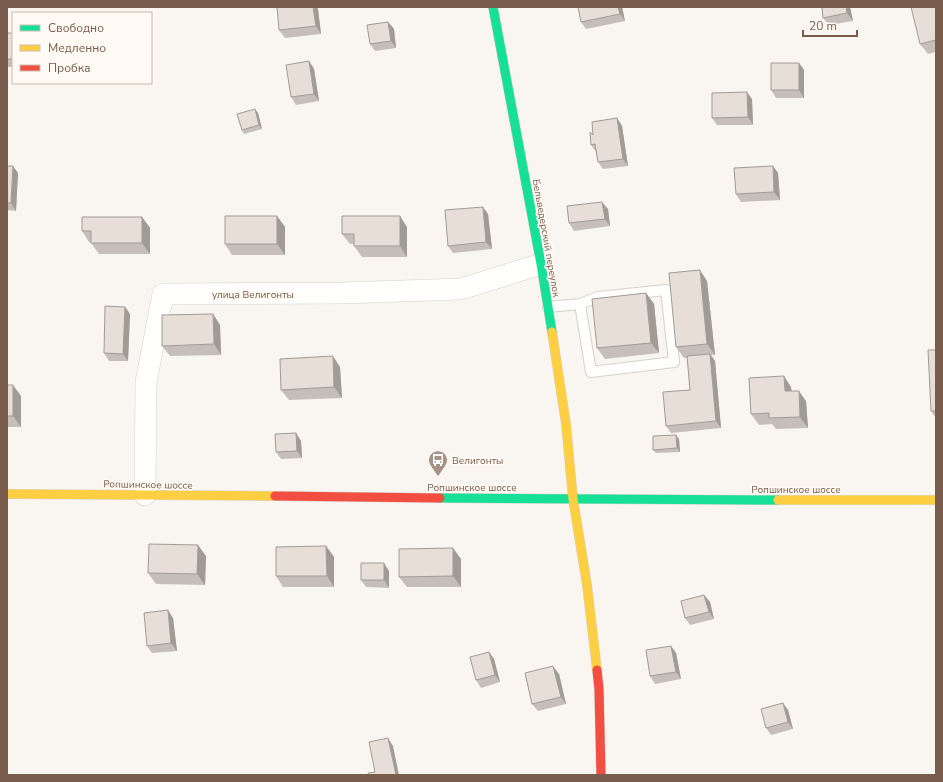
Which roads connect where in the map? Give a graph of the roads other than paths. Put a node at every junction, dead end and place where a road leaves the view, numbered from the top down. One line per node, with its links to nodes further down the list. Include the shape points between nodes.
1 (493, 7): 2 (main road, Бельведерский переулок)
2 (541, 264): 4 (main road, Бельведерский переулок); 6 (street, улица Велигонты, via 461,289 342,293 162,294 146,382)
3 (580, 304): 3 (lane, via 598,297 666,290 674,362 591,372); 4 (lane)
4 (548, 307): 7 (main road, Бельведерский переулок, via 566,424)
5 (7, 494): 6 (main road, Ропшинское шоссе)
6 (145, 495): 7 (main road, Ропшинское шоссе)
7 (573, 499): 8 (main road, Ропшинское шоссе); 9 (main road, Бельведерский переулок, via 587,585 598,689)
8 (936, 500)
9 (601, 775)

